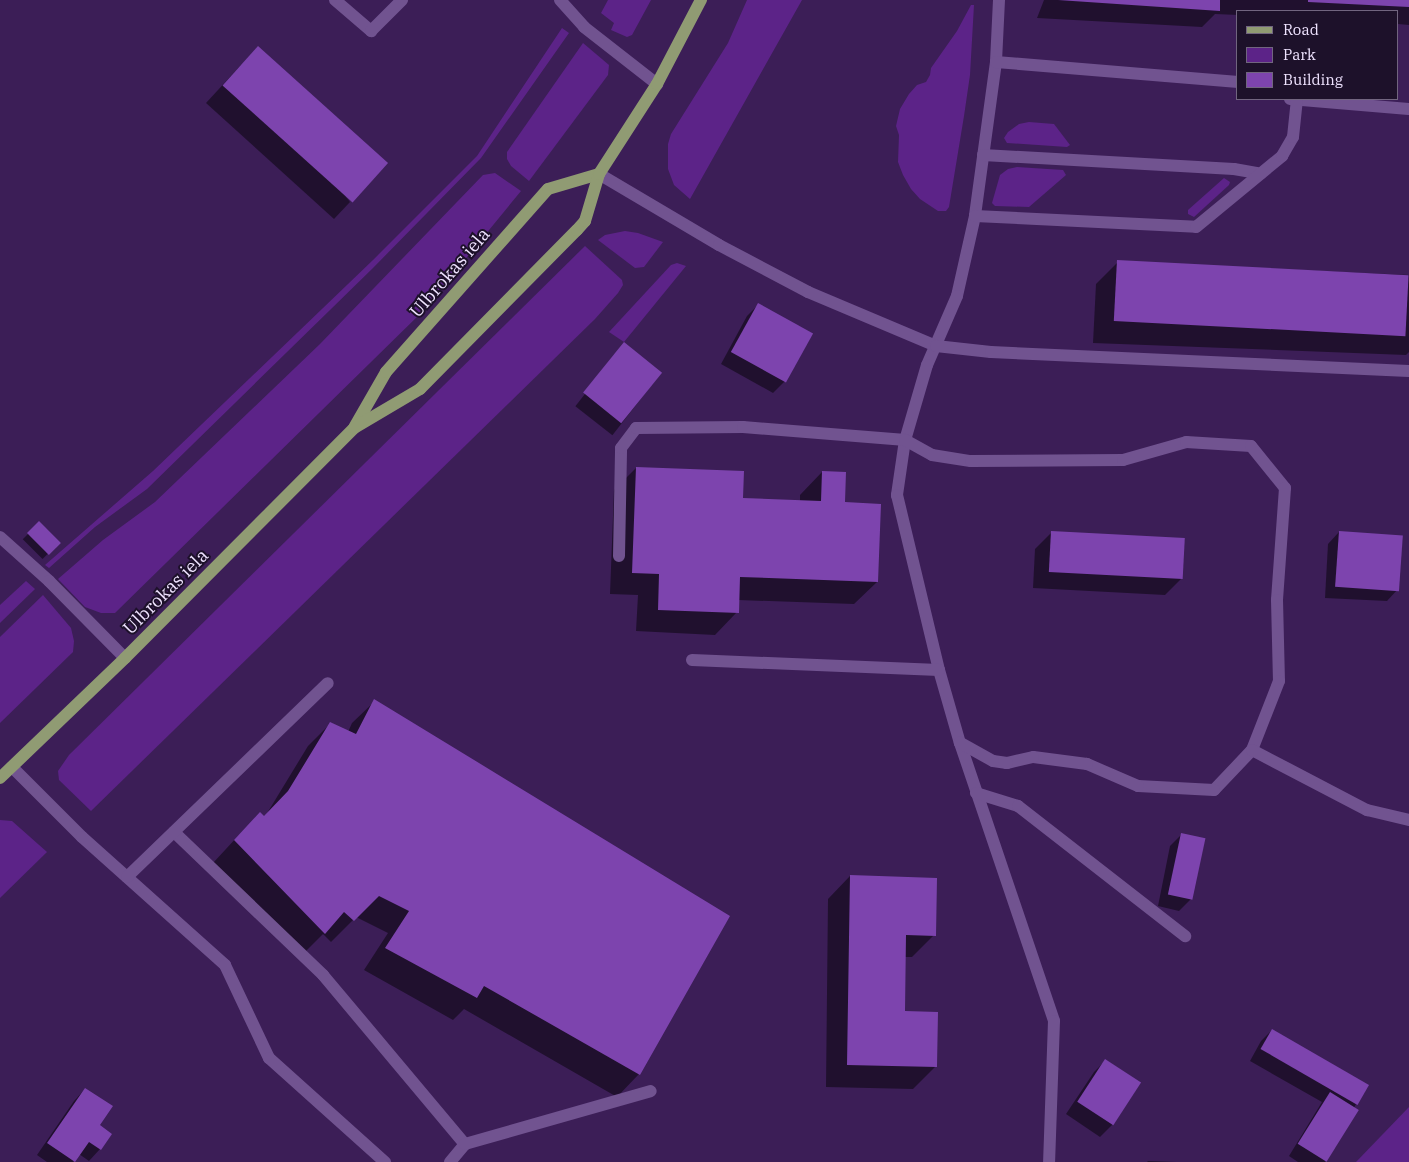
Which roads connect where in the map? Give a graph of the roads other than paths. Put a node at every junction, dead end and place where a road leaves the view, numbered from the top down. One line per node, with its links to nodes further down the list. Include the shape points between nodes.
1 (335, 0): 2 (street, via 370,32)
2 (402, 0)
3 (560, 0): 8 (street, via 584,27)
4 (701, 0): 8 (main road, Ulbrokas iela)
5 (999, 0): 6 (street)
6 (996, 62): 7 (street); 11 (street)
7 (1236, 82)
8 (656, 84): 12 (main road, Ulbrokas iela)
9 (1293, 100): 10 (street); 13 (street, via 1293,136 1282,156)
10 (1409, 109)
11 (983, 155): 13 (street, via 1234,169); 14 (street)
12 (599, 174): 15 (street, via 719,246 808,292); 17 (main road, Ulbrokas iela, via 585,220 577,230 420,389); 17 (main road, Ulbrokas iela, via 548,189 543,194 386,372)
13 (1261, 174): 14 (street, via 1196,227)
14 (975, 216): 15 (street, via 957,296)
15 (936, 346): 16 (street, via 991,352); 18 (street, via 927,365)
16 (1409, 371)
17 (354, 428): 21 (main road, Ulbrokas iela)
18 (905, 440): 20 (street, via 743,427 636,428 621,448); 23 (street, via 897,495); 26 (street, via 932,455 971,461 1123,460 1186,442 1251,446 1285,488 1277,600 1279,681)
19 (0, 537): 21 (street)
20 (619, 556)
21 (125, 658): 27 (main road, Ulbrokas iela)
22 (692, 660): 23 (street)
23 (939, 670): 25 (street)
24 (328, 683): 31 (street)
25 (960, 743): 26 (street, via 993,761 1007,763 1033,757 1087,764 1138,786 1214,790); 29 (street)
26 (1252, 750): 30 (street, via 1367,810)
27 (12, 767): 28 (main road, Ulbrokas iela); 32 (street)
28 (0, 778)
29 (976, 792): 33 (street, via 1018,806); 38 (street, via 1054,1021)
30 (1409, 820)
31 (174, 832): 32 (street); 35 (street, via 322,975)
32 (128, 878): 36 (street, via 225,965 269,1058)
33 (1185, 936)
34 (651, 1092): 35 (street)
35 (465, 1144): 37 (street)
36 (385, 1162)
37 (450, 1162)
38 (1049, 1162)

